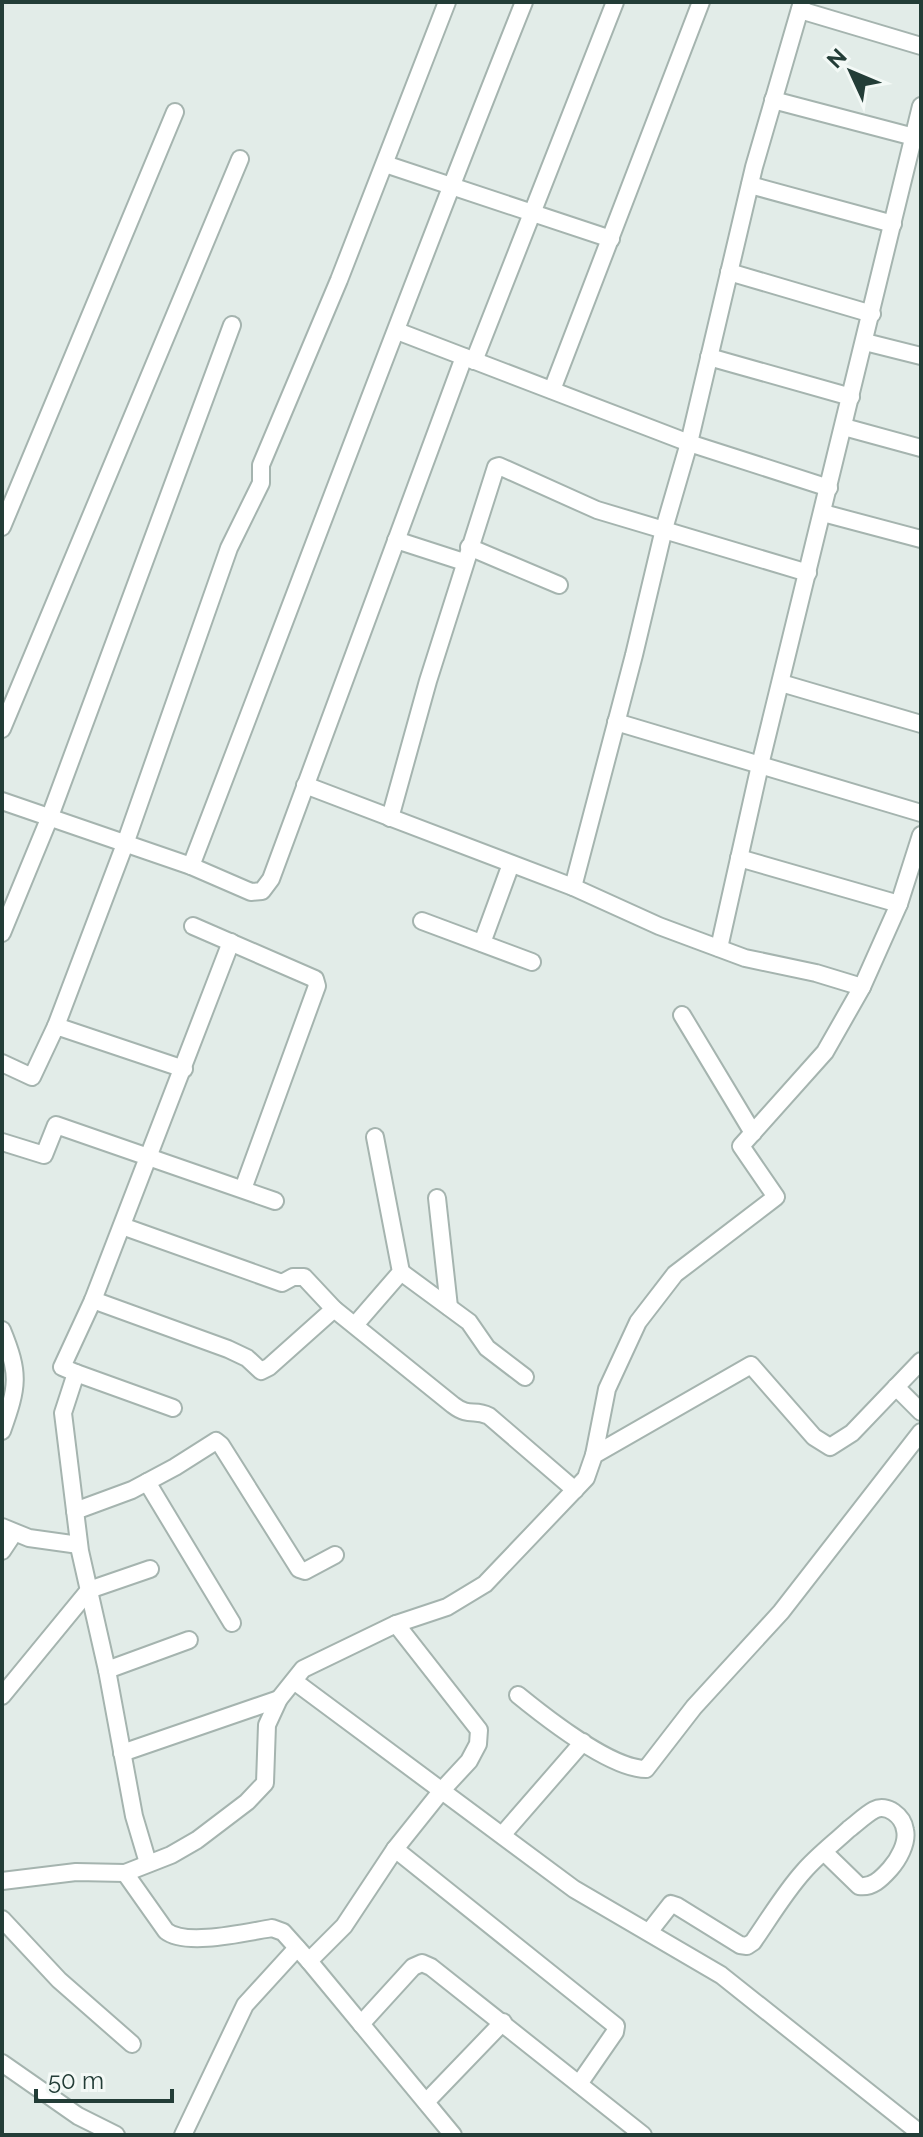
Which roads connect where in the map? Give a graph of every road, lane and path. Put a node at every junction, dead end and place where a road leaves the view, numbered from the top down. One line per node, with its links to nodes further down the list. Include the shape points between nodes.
1 (447, 2): 12 (street)
2 (524, 2): 13 (street)
3 (615, 2): 15 (street)
4 (701, 2): 17 (street)
5 (801, 6): 6 (street); 7 (street)
6 (921, 46)
7 (773, 100): 10 (street); 14 (street)
8 (921, 106): 10 (street)
9 (175, 112): 33 (street)
10 (914, 137): 16 (street)
11 (240, 159): 43 (street)
12 (385, 164): 13 (street); 51 (street, via 261,465 261,483 229,548)
13 (450, 185): 15 (street); 21 (street)
14 (750, 185): 16 (street); 18 (street)
15 (532, 212): 17 (street); 25 (street)
16 (893, 224): 19 (street)
17 (611, 239): 26 (street)
18 (729, 272): 19 (street); 24 (street)
19 (872, 314): 22 (street)
20 (232, 325): 49 (street)
21 (397, 331): 25 (street); 54 (street)
22 (865, 342): 23 (street); 27 (street)
23 (921, 356)
24 (709, 357): 27 (street); 29 (street)
25 (469, 359): 26 (street); 36 (street)
26 (552, 390): 29 (street)
27 (851, 397): 28 (street)
28 (844, 427): 30 (street); 31 (street)
29 (689, 443): 31 (street); 34 (street)
30 (921, 448)
31 (829, 488): 32 (street)
32 (823, 513): 35 (street); 38 (street)
33 (2, 527)
34 (664, 529): 37 (street, via 597,510 499,466); 38 (street); 41 (street)
35 (921, 539)
36 (396, 540): 37 (street); 45 (street)
37 (467, 554): 39 (street); 48 (street)
38 (808, 573): 40 (street)
39 (559, 585)
40 (781, 683): 42 (street); 44 (street)
41 (616, 722): 44 (street); 55 (street)
42 (921, 724)
43 (2, 729)
44 (760, 765): 47 (street); 52 (street)
45 (305, 785): 48 (street); 54 (street, via 262,891 251,892)
46 (2, 801): 49 (street)
47 (921, 813)
48 (390, 818): 53 (street)
49 (49, 819): 51 (street); 59 (street)
50 (921, 835): 56 (street)
51 (125, 844): 54 (street); 66 (street)
52 (739, 858): 56 (street); 62 (street)
53 (511, 864): 55 (street); 61 (street)
54 (191, 866)
55 (573, 887): 62 (street)
56 (899, 904): 64 (street)
57 (422, 921): 61 (street)
58 (193, 926): 60 (street)
59 (2, 933)
60 (231, 942): 68 (street); 73 (street, via 315,979 317,986)
61 (482, 943): 63 (street)
62 (719, 948): 64 (street)
63 (532, 962)
64 (862, 987): 69 (street, via 825,1052)
65 (682, 1015): 69 (street)
66 (56, 1026): 67 (street, via 32,1077); 68 (street)
67 (2, 1063)
68 (184, 1069): 72 (street)
69 (753, 1133): 91 (street, via 741,1146 776,1197 675,1274 638,1322 607,1389)
70 (375, 1137): 77 (street)
71 (2, 1142): 72 (street, via 44,1155 56,1125)
72 (150, 1155): 73 (street); 76 (street)
73 (243, 1189): 75 (street)
74 (437, 1198): 79 (street)
75 (275, 1201)
76 (122, 1226): 78 (street); 80 (street, via 282,1283 304,1277)
77 (401, 1272): 79 (street); 81 (street)
78 (93, 1300): 80 (street, via 228,1349 261,1371); 84 (street, via 62,1367)
79 (449, 1307): 85 (street, via 469,1322 487,1348)
80 (334, 1309): 81 (street)
81 (355, 1325): 93 (street, via 463,1413 489,1416)
82 (2, 1330): 89 (street, via 17,1370)
83 (921, 1361): 86 (street)
84 (76, 1373): 87 (street); 94 (street, via 63,1413)
85 (525, 1377)
86 (896, 1387): 88 (street); 91 (street, via 852,1433 830,1447 814,1437 751,1365)
87 (173, 1408)
88 (921, 1412)
89 (2, 1431)
90 (921, 1432): 109 (street, via 781,1612 694,1707 646,1769 630,1767)
91 (594, 1455): 93 (street)
92 (147, 1482): 94 (street); 98 (street, via 216,1441 299,1569 305,1571); 101 (street)
93 (575, 1490): 102 (street, via 485,1584 447,1607)
94 (75, 1511): 96 (street)
95 (8, 1530): 96 (street); 97 (street)
96 (79, 1545): 100 (street)
97 (2, 1551)
98 (335, 1555)
99 (150, 1569): 100 (street)
100 (89, 1590): 104 (street); 107 (street)
101 (232, 1623)
102 (396, 1624): 105 (street, via 322,1658); 111 (street, via 479,1730 469,1761)
103 (189, 1640): 104 (street)
104 (107, 1670): 110 (street)
105 (294, 1681): 108 (street); 111 (street)
106 (518, 1695): 109 (street)
107 (2, 1696)
108 (279, 1699): 110 (street); 115 (street, via 267,1725 265,1783 258,1793 197,1840)
109 (583, 1742): 112 (street)
110 (122, 1753): 115 (street)
111 (443, 1789): 112 (street); 113 (street)
112 (503, 1834): 119 (street, via 574,1889)
113 (395, 1849): 120 (street, via 344,1926); 125 (street, via 616,2026)
114 (824, 1852): 114 (street, via 878,1807 894,1813 906,1830 896,1862 866,1887); 119 (street, via 802,1872 747,1946 671,1904)
115 (148, 1863): 116 (street)
116 (125, 1873): 117 (street, via 76,1872); 120 (street, via 174,1937 272,1928 283,1932)
117 (2, 1881)
118 (2, 1919): 123 (street, via 59,1980)
119 (649, 1932): 127 (street, via 721,1975)
120 (303, 1954): 122 (street); 129 (street, via 240,2013)
121 (503, 2022): 122 (street, via 422,1963); 125 (street); 126 (street)
122 (361, 2024): 126 (street)
123 (132, 2044)
124 (2, 2063): 128 (street, via 78,2116)
125 (579, 2084): 131 (street)
126 (426, 2102): 130 (street)
127 (921, 2134)
128 (116, 2135)
129 (183, 2135)
130 (453, 2135)
131 (643, 2135)

